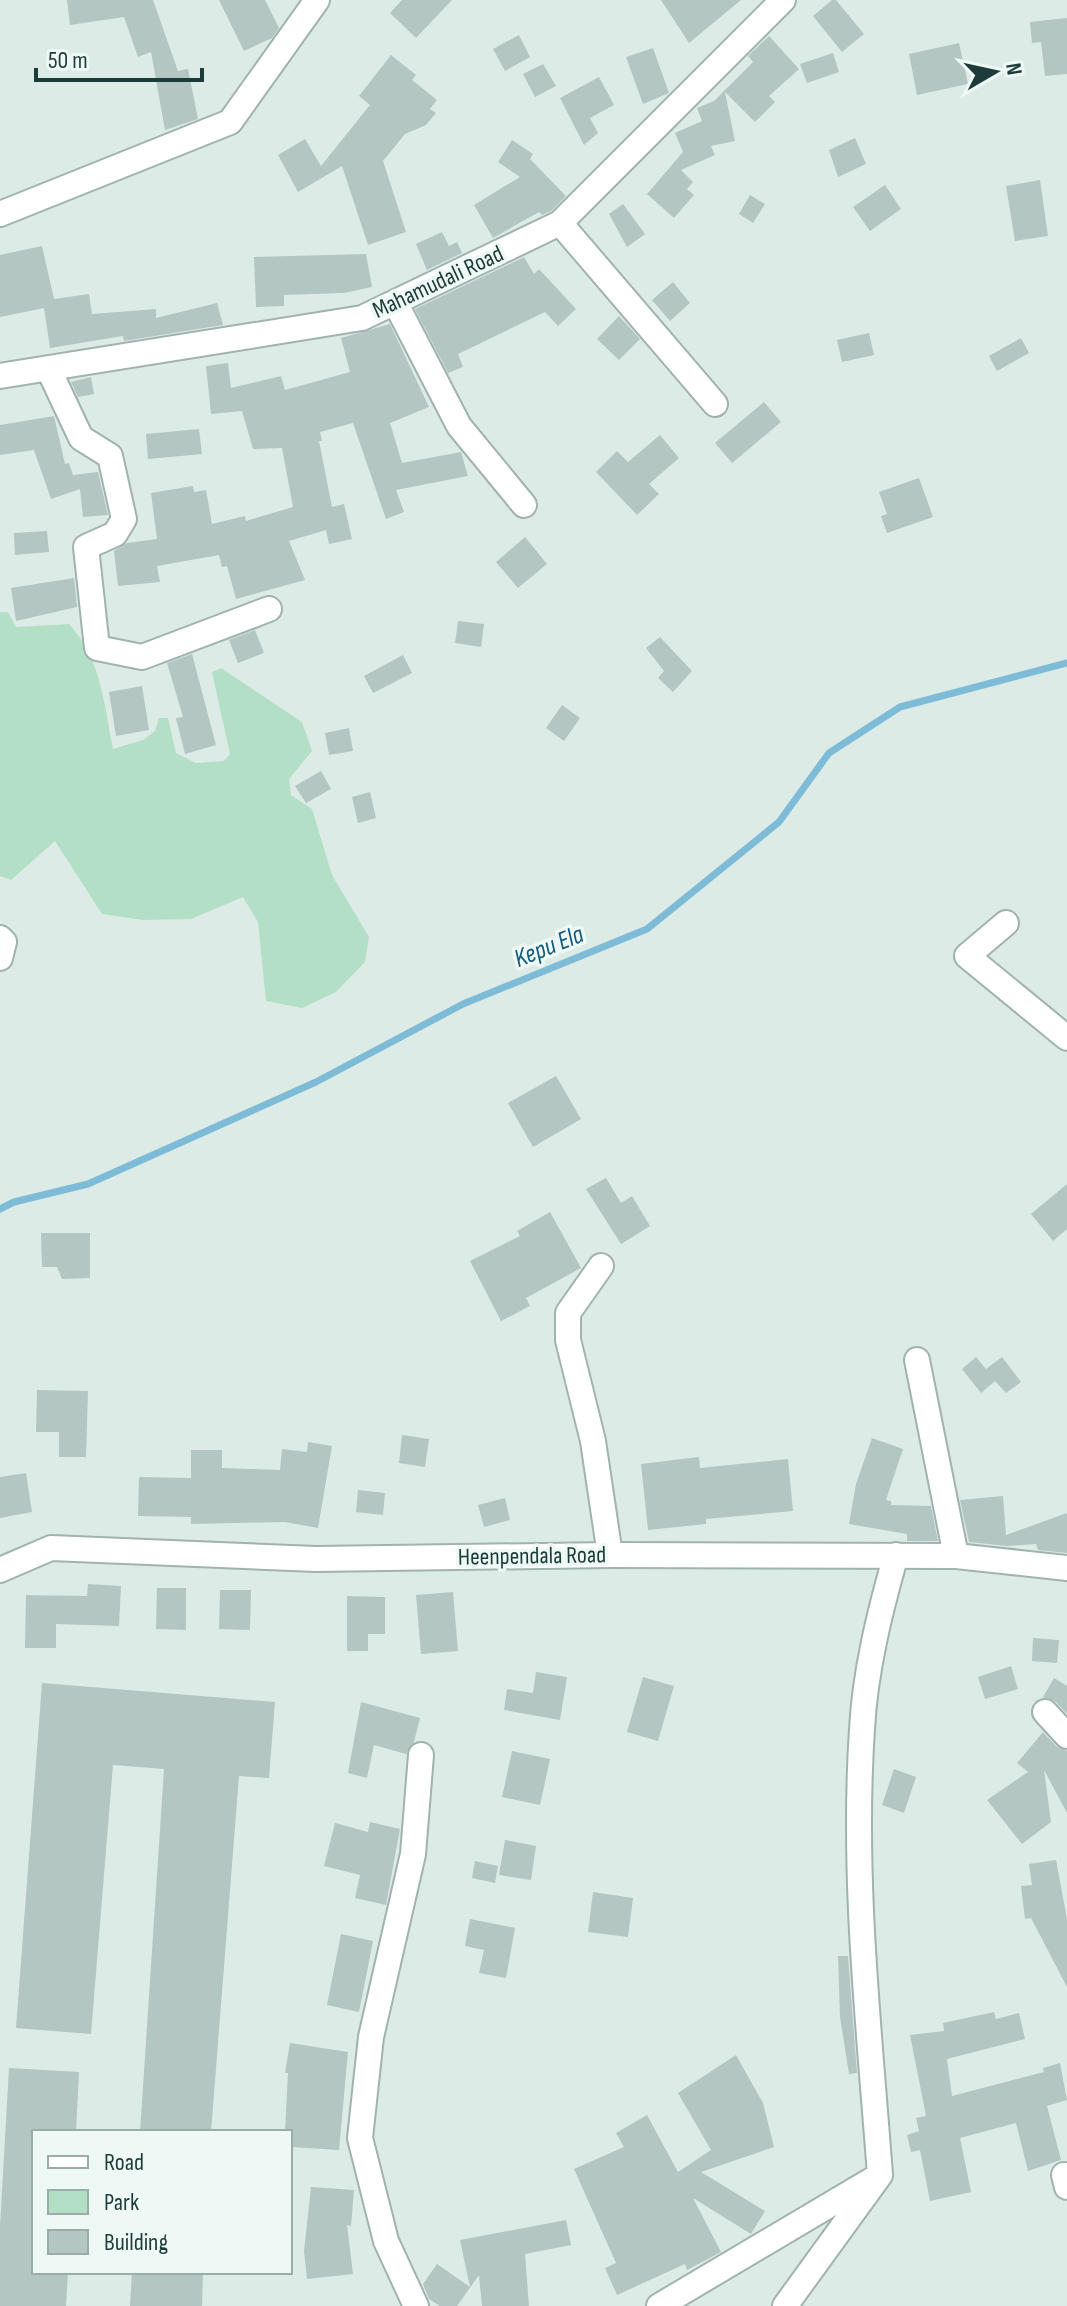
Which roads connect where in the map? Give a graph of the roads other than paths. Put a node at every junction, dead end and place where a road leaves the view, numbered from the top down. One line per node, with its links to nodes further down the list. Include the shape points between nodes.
1 (317, 0): 3 (street, via 230,122)
2 (783, 0): 4 (street, Mahamudali Road)
3 (0, 214)
4 (560, 223): 5 (street, Mahamudali Road); 8 (street)
5 (396, 304): 6 (street, Mahamudali Road, via 362,318); 9 (street, via 459,426)
6 (49, 370): 7 (street, Mahamudali Road); 10 (street, via 81,438 110,456 124,519 115,534 86,547 97,648 142,657)
7 (0, 376)
8 (715, 404)
9 (524, 505)
10 (269, 609)
11 (1006, 923): 14 (street, via 967,956)
12 (0, 938): 13 (street)
13 (0, 958)
14 (1067, 1038)
15 (601, 1266): 17 (street, via 568,1313 568,1340 593,1441)
16 (917, 1360): 19 (street)
17 (610, 1555): 18 (street, Heenpendala Road); 21 (street, Heenpendala Road, via 316,1559 51,1548)
18 (896, 1555): 19 (street, Heenpendala Road); 25 (street, via 882,1605 862,1727 859,1894)
19 (956, 1556): 20 (street, Heenpendala Road)
20 (1067, 1568)
21 (0, 1570)
22 (1045, 1712): 23 (street)
23 (1067, 1736)
24 (421, 1755): 26 (street, via 413,1854 371,2037 360,2138 386,2241)
25 (880, 2175): 27 (street); 28 (street)
26 (416, 2306)
27 (659, 2306)
28 (785, 2306)

